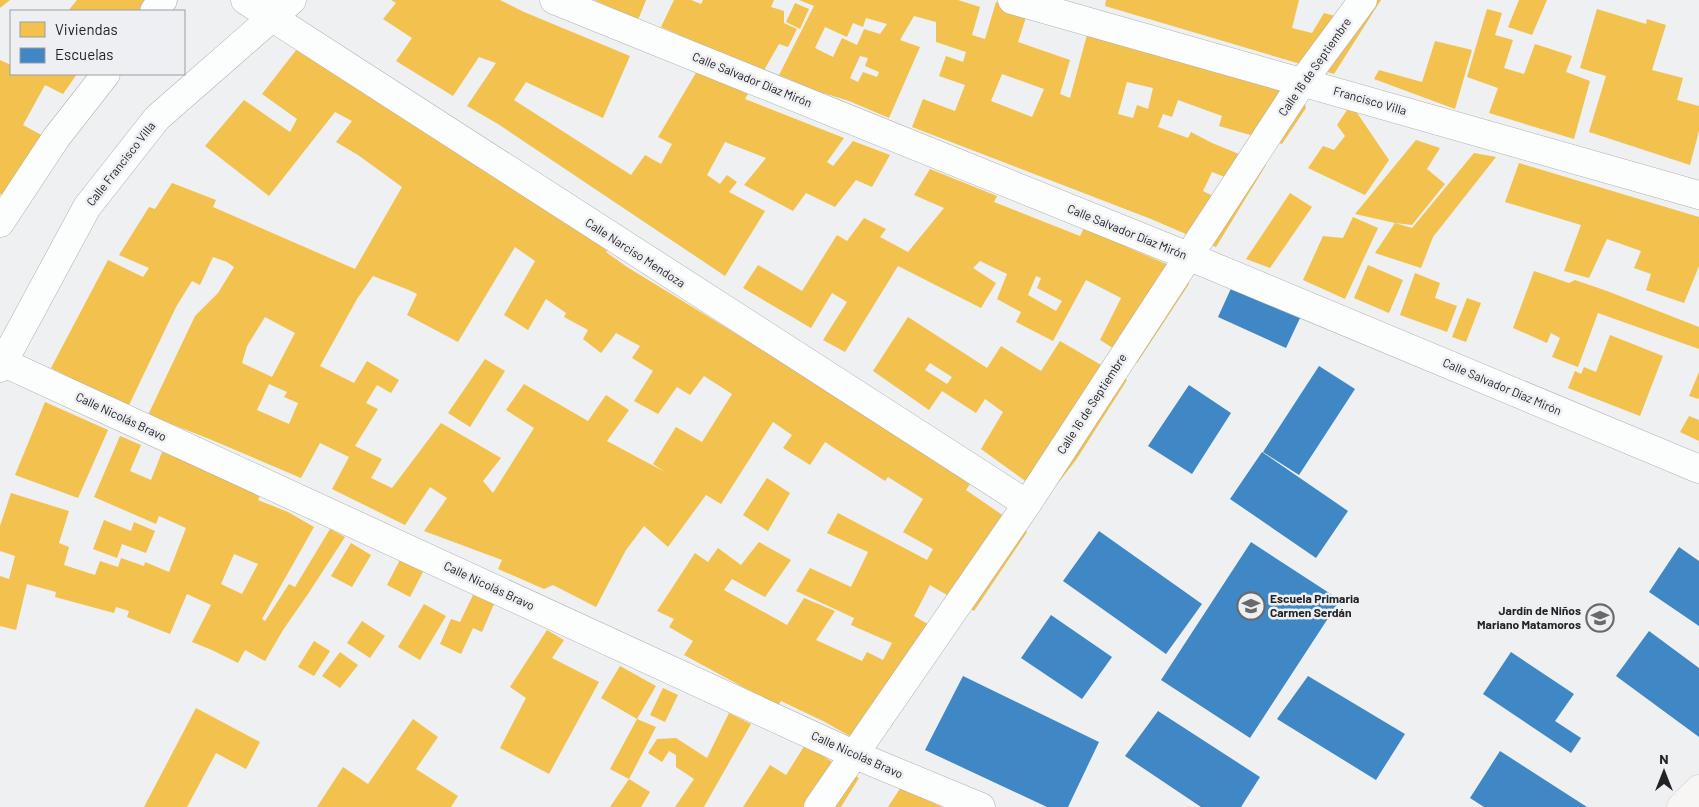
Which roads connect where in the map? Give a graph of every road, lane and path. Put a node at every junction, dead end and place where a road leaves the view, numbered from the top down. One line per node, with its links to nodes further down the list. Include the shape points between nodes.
1 (163, 0): 7 (street)
2 (245, 0): 8 (street, Calle Narciso Mendoza)
3 (292, 0): 8 (street, Calle Francisco Villa)
4 (554, 0): 13 (street, Calle Salvador Díaz Mirón)
5 (1012, 0): 10 (street, Francisco Villa)
6 (1363, 0): 10 (street, Calle 16 de Septiembre)
7 (155, 10)
8 (270, 18): 14 (street, Calle Francisco Villa, via 157,118 87,206); 16 (street, Calle Narciso Mendoza)
9 (105, 75): 12 (street, via 56,138)
10 (1303, 81): 11 (street, Francisco Villa); 13 (street, Calle 16 de Septiembre)
11 (1699, 195)
12 (0, 223)
13 (1188, 256): 15 (street, Calle Salvador Díaz Mirón); 16 (street, Calle 16 de Septiembre)
14 (1, 364): 17 (street, Calle Nicolás Bravo)
15 (1699, 469)
16 (1027, 504): 17 (street, Calle 16 de Septiembre)
17 (853, 754): 19 (street, Calle 16 de Septiembre); 20 (street, Calle Nicolás Bravo)
18 (1699, 789): 21 (main road)
19 (818, 807)
20 (981, 807)
21 (1681, 807)

